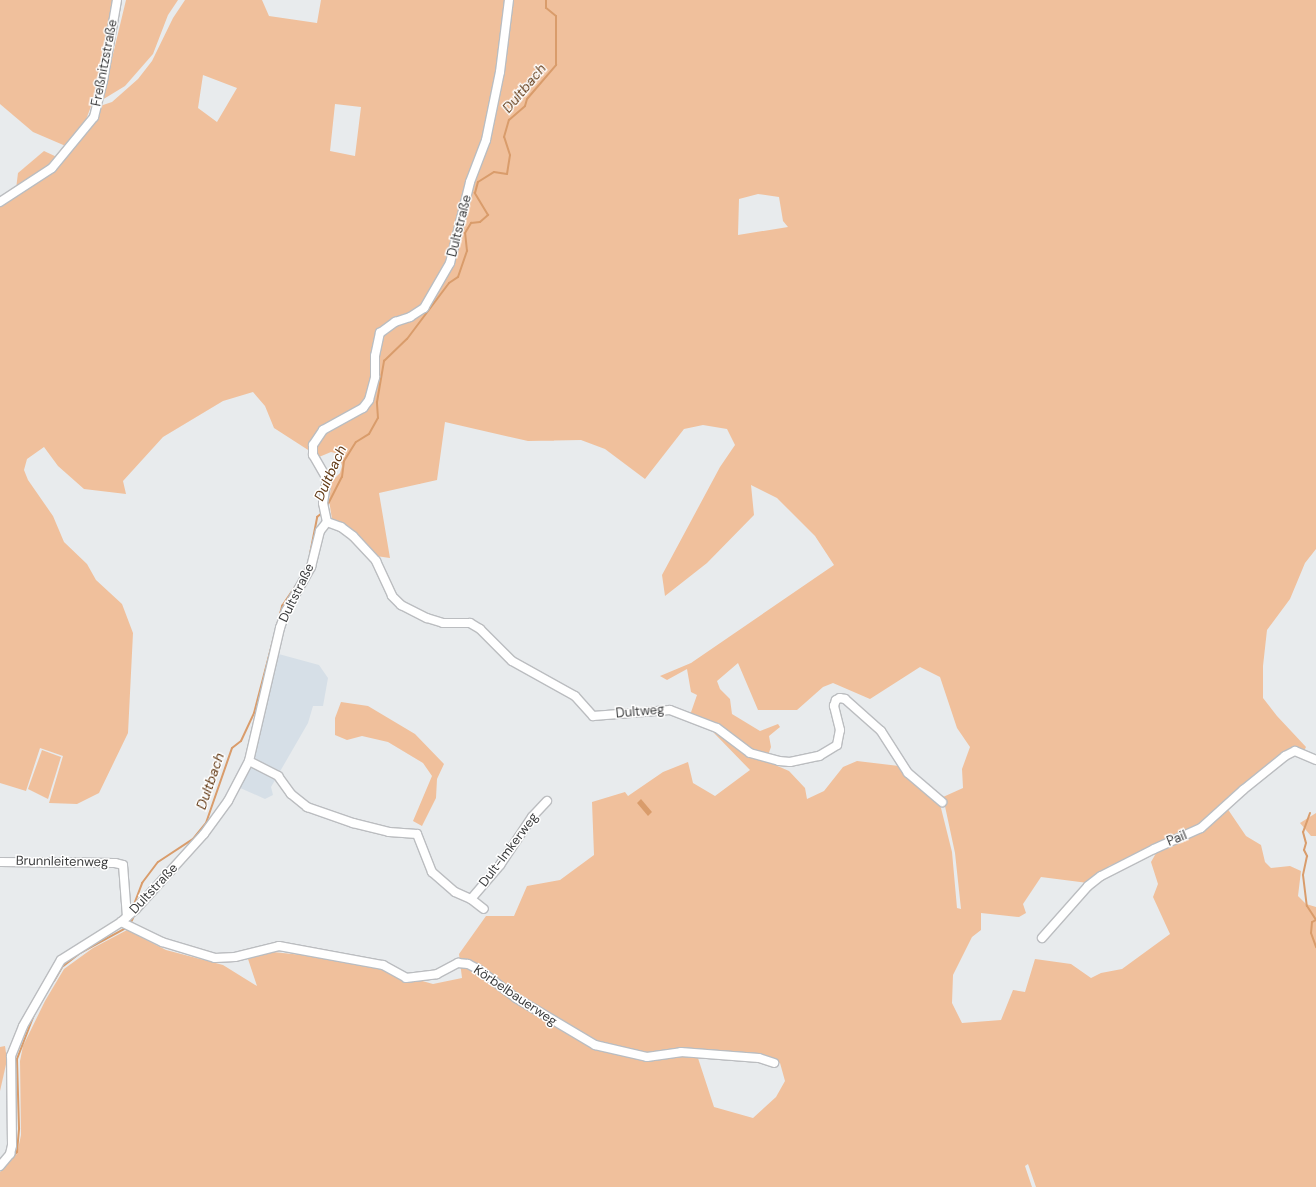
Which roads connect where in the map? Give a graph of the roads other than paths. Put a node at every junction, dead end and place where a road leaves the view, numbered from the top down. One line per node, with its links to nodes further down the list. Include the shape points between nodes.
1 (117, 0): 3 (street, Freßnitzstraße, via 94,117 52,168)
2 (509, 0): 4 (street, Dultstraße, via 500,72 486,140 470,182 455,251 424,308 410,317 395,322 380,333 375,356 375,377 369,400 363,408 323,430 317,436 312,450 327,479)
3 (0, 202)
4 (327, 522): 6 (street, Dultstraße, via 320,531 311,567 286,611 280,628); 8 (street, Dultweg, via 353,536 376,561 392,596 401,605 427,618 443,622 470,623 480,629 512,661 575,696 593,716 670,710 717,728 750,753 779,762 790,762 819,756 837,745 840,730 834,706 840,698 880,731 908,773)
5 (1316, 760): 13 (street, Pail, via 1300,752 1291,752 1248,785 1201,828 1154,848 1101,876 1088,886)
6 (249, 761): 10 (street, via 278,776 291,794 307,807 353,824 389,832 417,834 432,872 455,892); 12 (street, Dultstraße, via 228,801 204,834)
7 (548, 801): 10 (street, Dult-Imkerweg, via 532,816 500,865)
8 (942, 802)
9 (0, 862): 12 (street, Brunnleitenweg, via 123,865)
10 (471, 899): 11 (street)
11 (484, 909)
12 (124, 920): 14 (street, Körbelbauerweg, via 162,942 216,958 235,957 279,946 383,965 406,978 437,974 458,963 468,964 516,998 595,1045 647,1057 680,1052 759,1058); 15 (street, Dultstraße, via 62,960 22,1026 11,1056 12,1145 10,1154)
13 (1042, 938)
14 (774, 1063)
15 (0, 1166)

